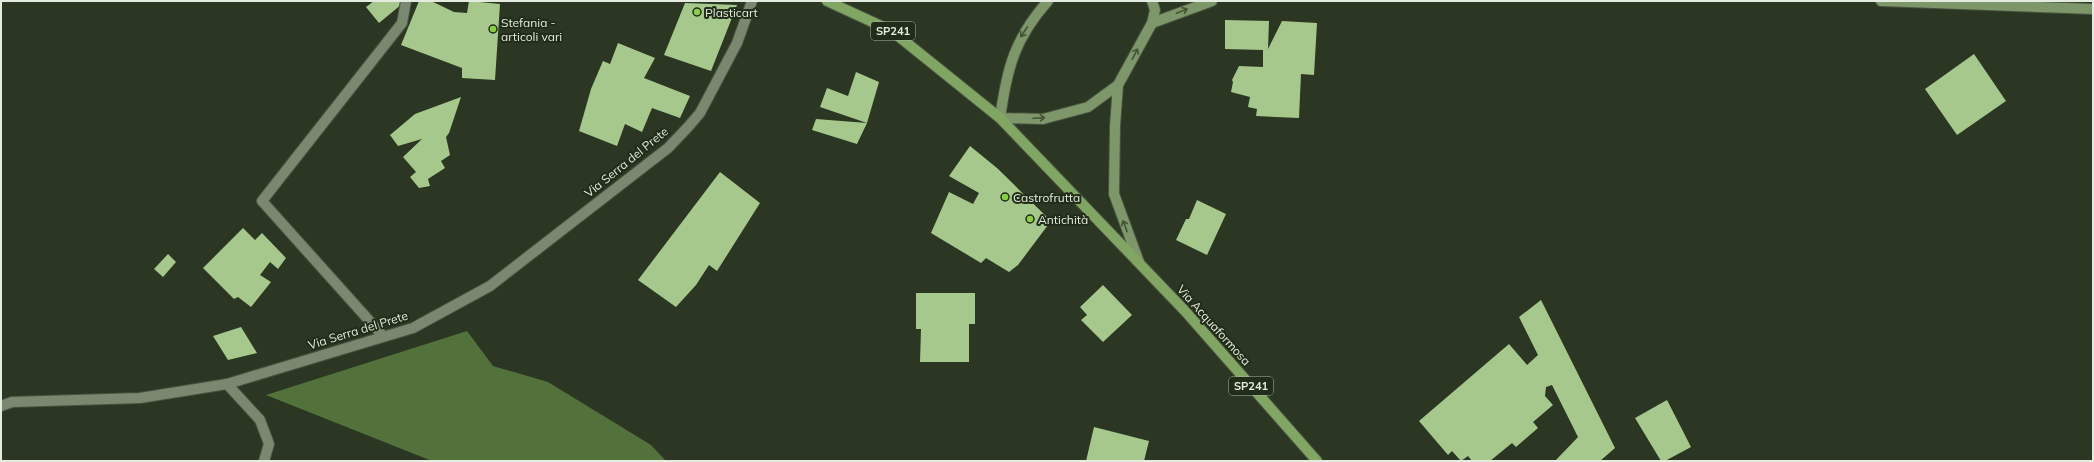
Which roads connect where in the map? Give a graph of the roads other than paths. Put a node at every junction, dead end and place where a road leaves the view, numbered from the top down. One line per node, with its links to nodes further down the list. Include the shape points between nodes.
1 (406, 1): 13 (street, via 402,23 262,201)
2 (752, 1): 13 (street, Via Serra del Prete, via 736,43 700,114 668,148 490,286 413,328)
3 (827, 1): 11 (main road, SP241, via 892,31)
4 (1048, 1): 11 (main road, one-way to 11, via 1018,42 1008,72)
5 (1152, 1): 9 (main road, via 1155,10)
6 (1212, 1): 9 (main road, one-way to 6)
7 (1881, 1): 8 (main road)
8 (2093, 9)
9 (1152, 23): 10 (main road, one-way to 9)
10 (1118, 85): 11 (main road, one-way to 10, via 1043,119 1088,107); 12 (main road, one-way to 10, via 1114,194)
11 (1000, 118): 12 (main road, SP241)
12 (1139, 262): 17 (main road, Via Acquaformosa / SP241, via 1186,311)
13 (383, 336): 14 (street, Via Serra del Prete)
14 (227, 384): 15 (street, Via Serra del Prete, via 140,398 12,402); 16 (street, via 260,420 268,444)
15 (1, 406)
16 (264, 461)
17 (1317, 461)

